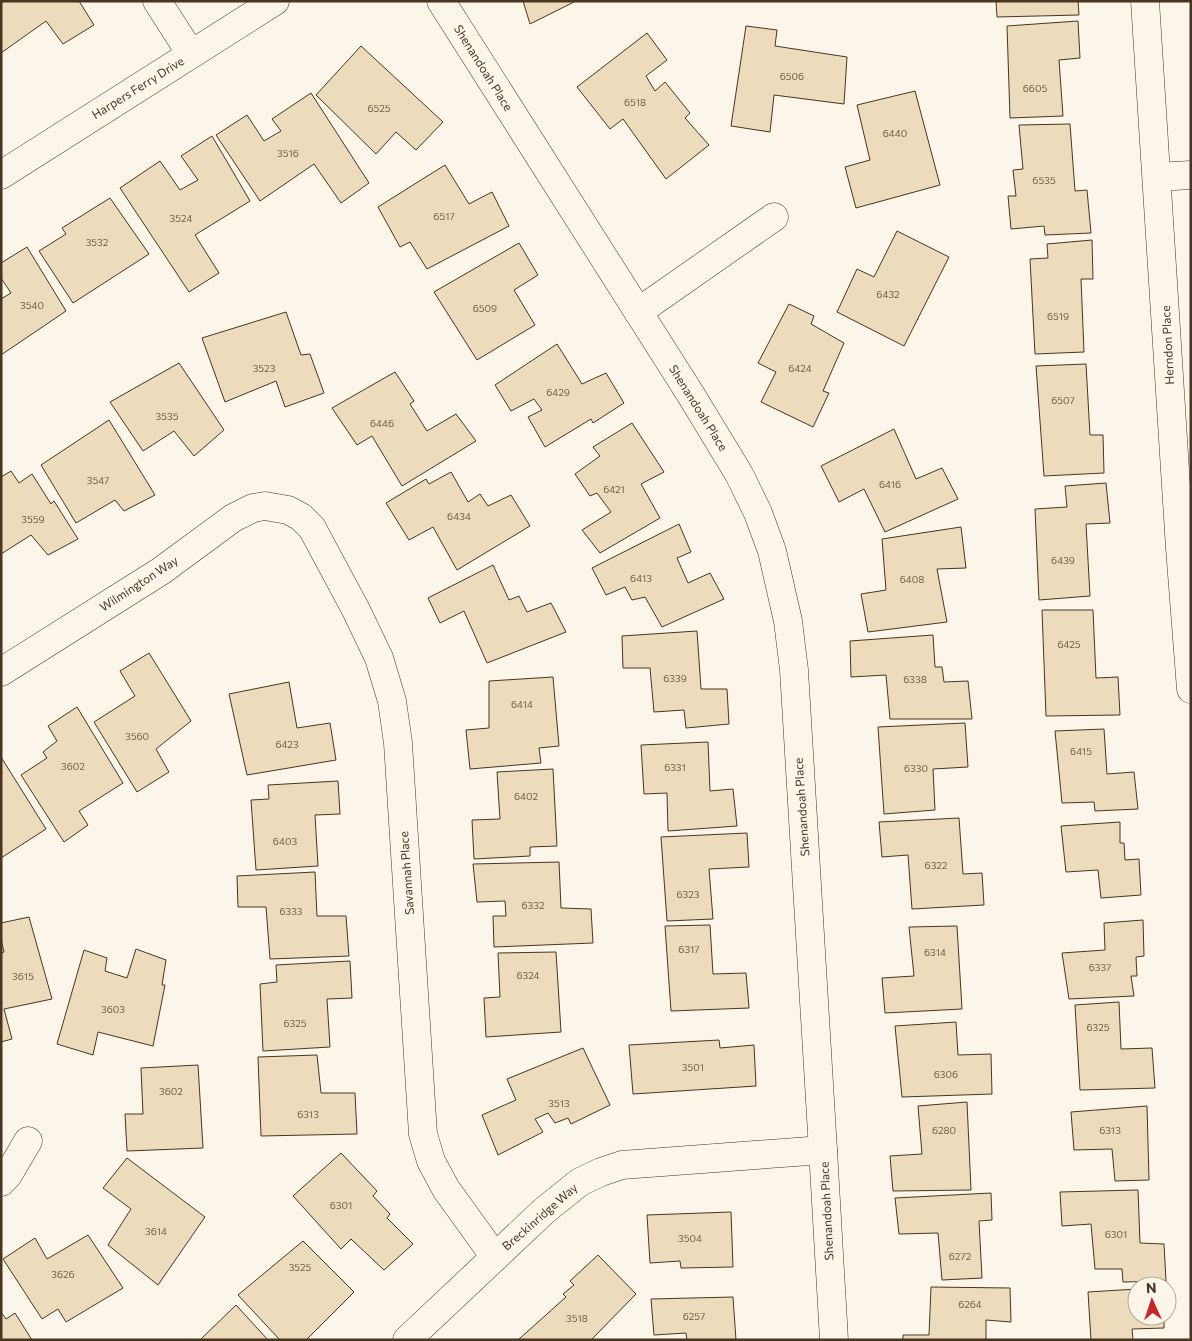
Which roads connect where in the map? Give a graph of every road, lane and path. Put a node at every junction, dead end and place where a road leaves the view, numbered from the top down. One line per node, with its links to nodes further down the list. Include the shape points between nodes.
1 (157, 1): 5 (street)
2 (275, 1): 5 (street, Harpers Ferry Drive)
3 (441, 1): 10 (street, Shenandoah Place)
4 (1145, 1): 8 (street, Herndon Place)
5 (191, 54): 7 (street, Harpers Ferry Drive)
6 (1191, 174): 8 (street)
7 (1, 175)
8 (1157, 177): 12 (street, Herndon Place)
9 (774, 217): 10 (street)
10 (638, 312): 16 (street, Shenandoah Place, via 739,474 758,513 772,551 788,621 794,670)
11 (278, 507): 13 (street, Wilmington Way, via 253,508 233,518 161,571); 18 (street, Savannah Place, via 301,517 312,528 379,658 392,701 398,743 423,1134 431,1161 446,1189)
12 (1185, 548): 14 (street, Herndon Place)
13 (1, 672)
14 (1191, 689)
15 (28, 1141): 17 (street)
16 (823, 1150): 18 (street, Breckinridge Way, via 622,1165 580,1182); 20 (street, Shenandoah Place)
17 (1, 1182)
18 (495, 1257): 19 (street, Breckinridge Way)
19 (407, 1340)
20 (834, 1340)

